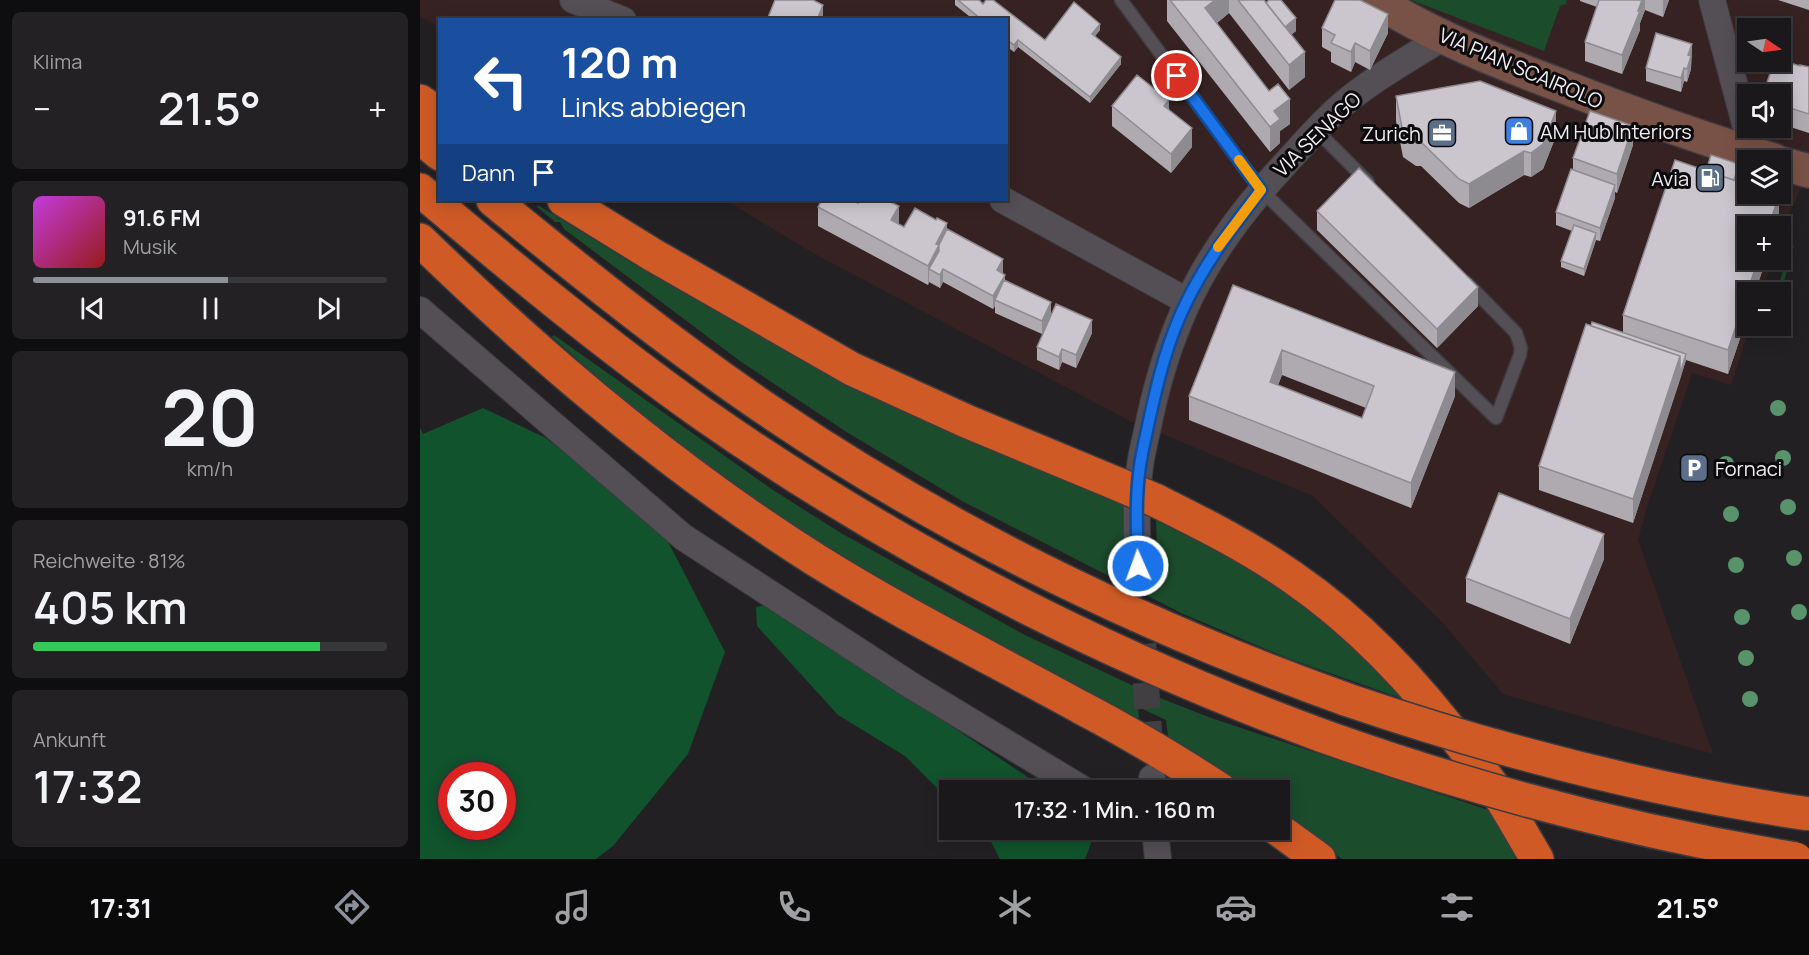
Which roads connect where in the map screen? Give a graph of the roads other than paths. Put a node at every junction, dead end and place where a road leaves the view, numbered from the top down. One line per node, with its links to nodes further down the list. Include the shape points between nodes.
1 (573, 0): 5 (street)
2 (1121, 0): 18 (lane)
3 (1374, 0): 6 (main road, VIA PIAN SCAIROLO)
4 (1712, 0): 12 (street)
5 (618, 18)
6 (1445, 36): 9 (street, VIA SENAGO, via 1356,93); 11 (main road, VIA PIAN SCAIROLO, via 1513,68 1625,111)
7 (420, 101): 8 (highway)
8 (438, 114)
9 (1316, 130): 16 (lane); 18 (street, VIA SENAGO)
10 (420, 137): 13 (highway)
11 (1742, 150)
12 (1766, 150)
13 (438, 152)
14 (1791, 166): 15 (main road, VIA PIAN SCAIROLO)
15 (1809, 171)
16 (1375, 189)
17 (420, 190): 33 (highway, bridge, via 650,376 749,445 852,512 1067,629 1190,685 1453,780 1699,842)
18 (1261, 190): 23 (lane, via 1496,418 1520,355 1520,340); 24 (street, VIA SENAGO, via 1224,237)
19 (494, 201): 29 (highway, bridge, via 626,308 775,415 929,510 1034,567 1146,620 1348,700 1483,743 1600,774)
20 (566, 201): 32 (highway, bridge, via 852,369 1157,501 1293,577 1385,655 1443,719 1502,798)
21 (1005, 201): 24 (street)
22 (420, 240): 28 (highway, via 573,380 717,494 862,587 1139,739)
23 (1458, 274)
24 (1187, 301): 26 (street, VIA SENAGO, via 1159,378 1140,465 1136,513)
25 (420, 310): 27 (street, via 682,537 912,686)
26 (1138, 566)
27 (1067, 780)
28 (1205, 780)
29 (1809, 814)
30 (1290, 838): 31 (highway)
31 (1319, 859)
32 (1537, 859)
33 (1796, 859)

